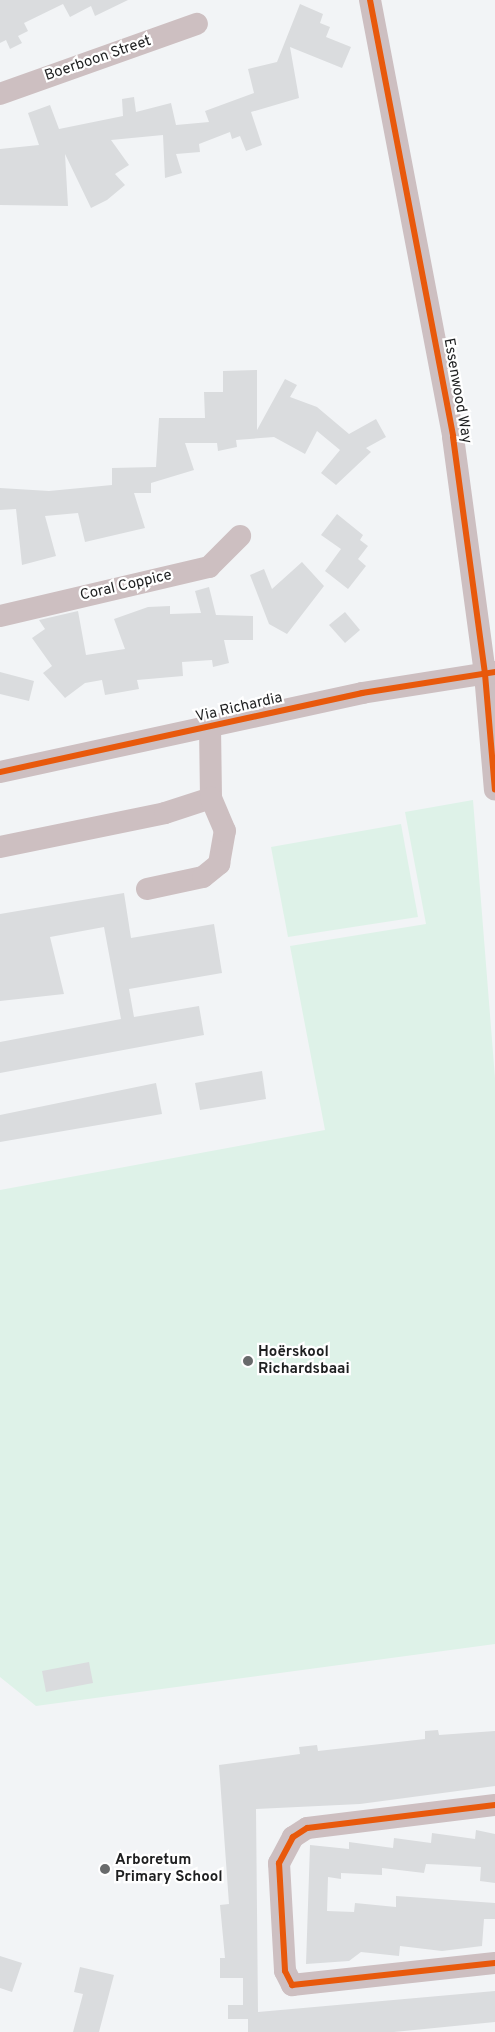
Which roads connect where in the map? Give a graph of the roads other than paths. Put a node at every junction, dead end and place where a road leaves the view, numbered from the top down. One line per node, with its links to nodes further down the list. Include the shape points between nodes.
1 (370, 0): 6 (street, Essenwood Way, via 453,437)
2 (197, 24): 3 (street, Boerboon Street)
3 (0, 94)
4 (240, 536): 5 (street, Coral Coppice, via 209,567)
5 (0, 616)
6 (490, 673): 7 (street, Via Richardia, via 362,693); 9 (street, Essenwood Way)
7 (210, 728): 8 (street, Via Richardia); 10 (street)
8 (0, 772)
9 (495, 790)
10 (211, 798): 11 (street, via 165,813); 12 (street, via 225,831 219,864 203,877)
11 (0, 846)
12 (147, 889)
13 (495, 1804): 14 (street, via 307,1828 292,1837 279,1863 285,1972 292,1985)
14 (495, 1963)

